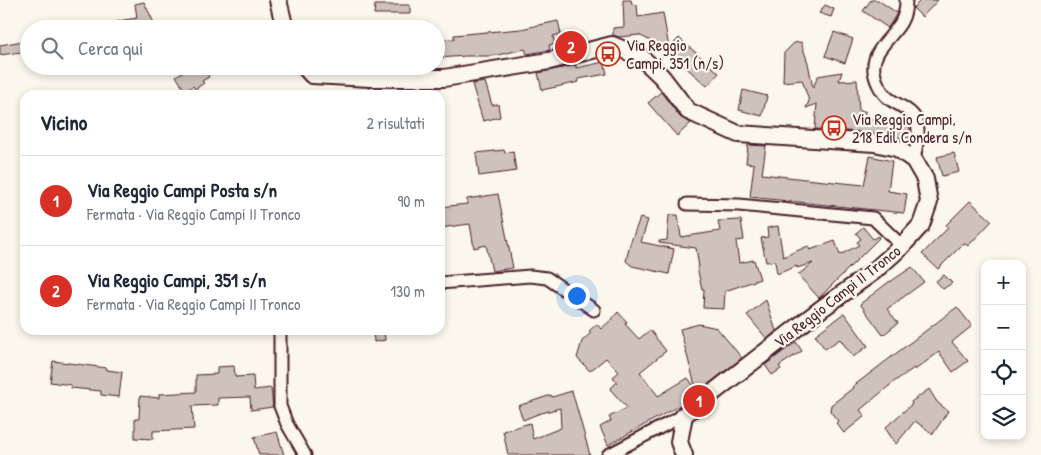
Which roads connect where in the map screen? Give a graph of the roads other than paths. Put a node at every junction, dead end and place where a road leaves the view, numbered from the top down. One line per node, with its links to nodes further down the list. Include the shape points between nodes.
1 (278, 0): 3 (main road)
2 (906, 0): 5 (street, via 906,13 901,23 876,55 874,73 887,97 917,121)
3 (283, 20)
4 (312, 75): 5 (main road, via 444,78 549,61 612,45 641,57 662,77 688,111 738,134 876,143 897,148)
5 (914, 160): 7 (main road, Via Reggio Campi II Tronco, via 925,179 929,202 921,225)
6 (687, 204): 7 (street, via 739,204 873,218)
7 (902, 246): 11 (main road, Via Reggio Campi II Tronco, via 873,272)
8 (445, 283): 9 (street, via 530,276 547,278)
9 (594, 310)
10 (280, 335): 12 (street, via 280,406)
11 (684, 415): 13 (street); 14 (main road, via 679,442)
12 (306, 455)
13 (608, 455)
14 (684, 455)

